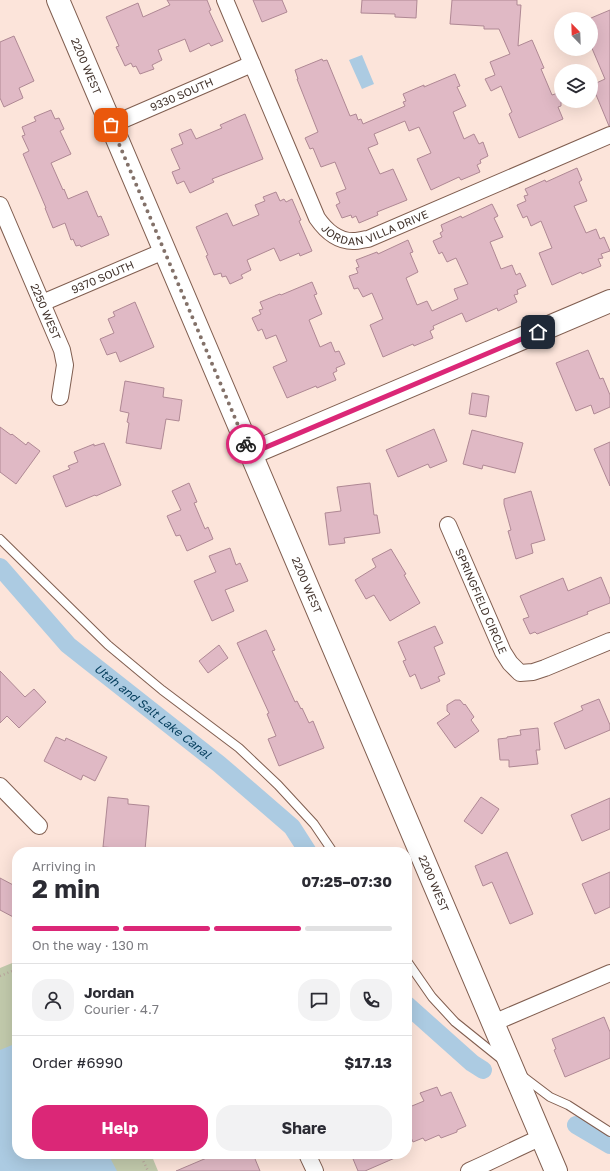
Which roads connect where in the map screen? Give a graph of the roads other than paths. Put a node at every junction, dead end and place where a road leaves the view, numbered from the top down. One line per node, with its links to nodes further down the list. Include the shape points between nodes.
1 (58, 0): 4 (street, 2200 WEST)
2 (225, 0): 3 (street, JORDAN VILLA DRIVE)
3 (252, 64): 4 (street, 9330 SOUTH); 5 (street, JORDAN VILLA DRIVE, via 318,218 332,235 342,239 368,239)
4 (111, 125): 8 (street, 2200 WEST)
5 (610, 135)
6 (0, 205): 7 (street, 2250 WEST)
7 (5, 231): 10 (street, 2250 WEST)
8 (164, 251): 10 (street, 9370 SOUTH); 12 (street, 2200 WEST)
9 (610, 301): 12 (street)
10 (42, 303): 11 (street, 2250 WEST, via 64,357)
11 (60, 397)
12 (250, 454): 21 (street, 2200 WEST)
13 (448, 525): 15 (street, SPRINGFIELD CIRCLE, via 503,652 520,673 545,668)
14 (0, 539): 18 (lane, via 108,645 239,748 278,784 314,824)
15 (610, 641)
16 (0, 786): 17 (street)
17 (39, 826)
18 (329, 847)
19 (412, 967): 22 (lane, via 432,997 455,1022)
20 (610, 973): 21 (street)
21 (493, 1023): 22 (street, 2200 WEST)
22 (512, 1067): 23 (lane, via 550,1097 568,1105); 24 (street, 2200 WEST)
23 (610, 1132)
24 (542, 1137): 27 (street); 28 (street, 2200 WEST)
25 (309, 1159): 26 (street)
26 (314, 1171)
27 (469, 1171)
28 (556, 1171)

